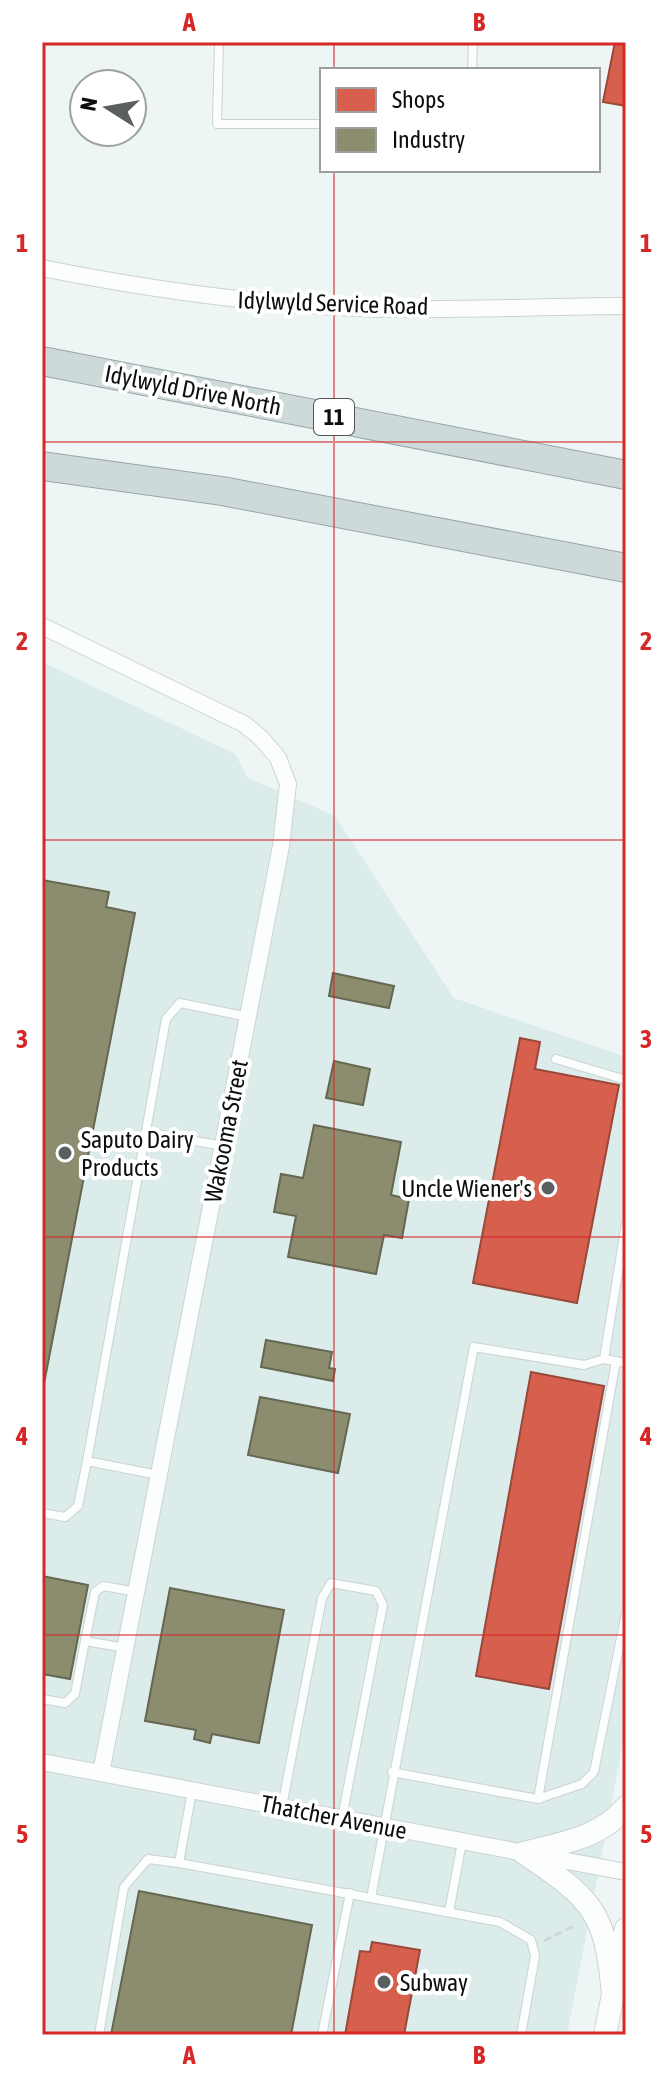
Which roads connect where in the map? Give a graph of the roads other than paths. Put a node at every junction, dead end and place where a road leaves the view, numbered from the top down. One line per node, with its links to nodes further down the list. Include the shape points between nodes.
1 (219, 42): 4 (lane, via 217,124)
2 (473, 42): 3 (lane)
3 (472, 68)
4 (320, 124)
5 (42, 268): 6 (street, Idylwyld Service Road, via 156,291 287,304)
6 (626, 306)
7 (42, 361): 9 (highway, Idylwyld Drive North / 11)
8 (42, 466): 10 (highway, via 222,491)
9 (626, 475)
10 (626, 568)
11 (42, 626): 12 (street, Wakooma Street, via 244,724 278,758 288,784 286,814)
12 (248, 1017): 15 (lane, via 180,1003 166,1019); 16 (street, Wakooma Street)
13 (556, 1059): 14 (lane)
14 (626, 1080)
15 (146, 1132): 16 (lane); 20 (lane)
16 (223, 1146): 21 (street, Wakooma Street)
17 (626, 1223): 18 (lane)
18 (604, 1359): 19 (lane); 29 (lane, via 584,1365 474,1347)
19 (621, 1362): 32 (lane)
20 (87, 1461): 21 (lane); 22 (lane, via 78,1506 65,1517)
21 (159, 1475): 23 (street, Wakooma Street)
22 (42, 1513)
23 (137, 1592): 25 (lane, via 103,1586 95,1592); 26 (street, Wakooma Street)
24 (626, 1613): 32 (lane, via 594,1772 582,1784)
25 (85, 1641): 26 (lane); 27 (lane, via 75,1694 65,1703)
26 (126, 1648): 30 (street, Wakooma Street)
27 (42, 1699)
28 (43, 1766): 30 (street, Thatcher Avenue)
29 (392, 1772): 32 (lane); 36 (lane)
30 (101, 1773): 31 (street, Thatcher Avenue)
31 (192, 1790): 33 (street, Thatcher Avenue); 39 (lane)
32 (538, 1799)
33 (282, 1807): 35 (street, Thatcher Avenue); 35 (lane, via 322,1598 331,1583 376,1591 383,1605)
34 (626, 1807): 38 (main road, via 609,1825 587,1836)
35 (342, 1818): 36 (street, Thatcher Avenue)
36 (384, 1826): 37 (street, Thatcher Avenue); 42 (lane)
37 (462, 1841): 38 (street, Thatcher Avenue); 43 (lane)
38 (524, 1853): 40 (street, Thatcher Avenue); 45 (main road, via 568,1882 597,1919 609,1947)
39 (179, 1863): 41 (lane); 46 (lane, via 148,1859 124,1887)
40 (626, 1872)
41 (350, 1893): 42 (lane); 47 (lane)
42 (371, 1898): 43 (lane)
43 (449, 1912): 48 (lane, via 500,1922 531,1940 535,1956)
44 (626, 1929): 45 (main road)
45 (613, 1995): 49 (main road)
46 (99, 2035)
47 (322, 2035)
48 (521, 2035)
49 (605, 2035)

